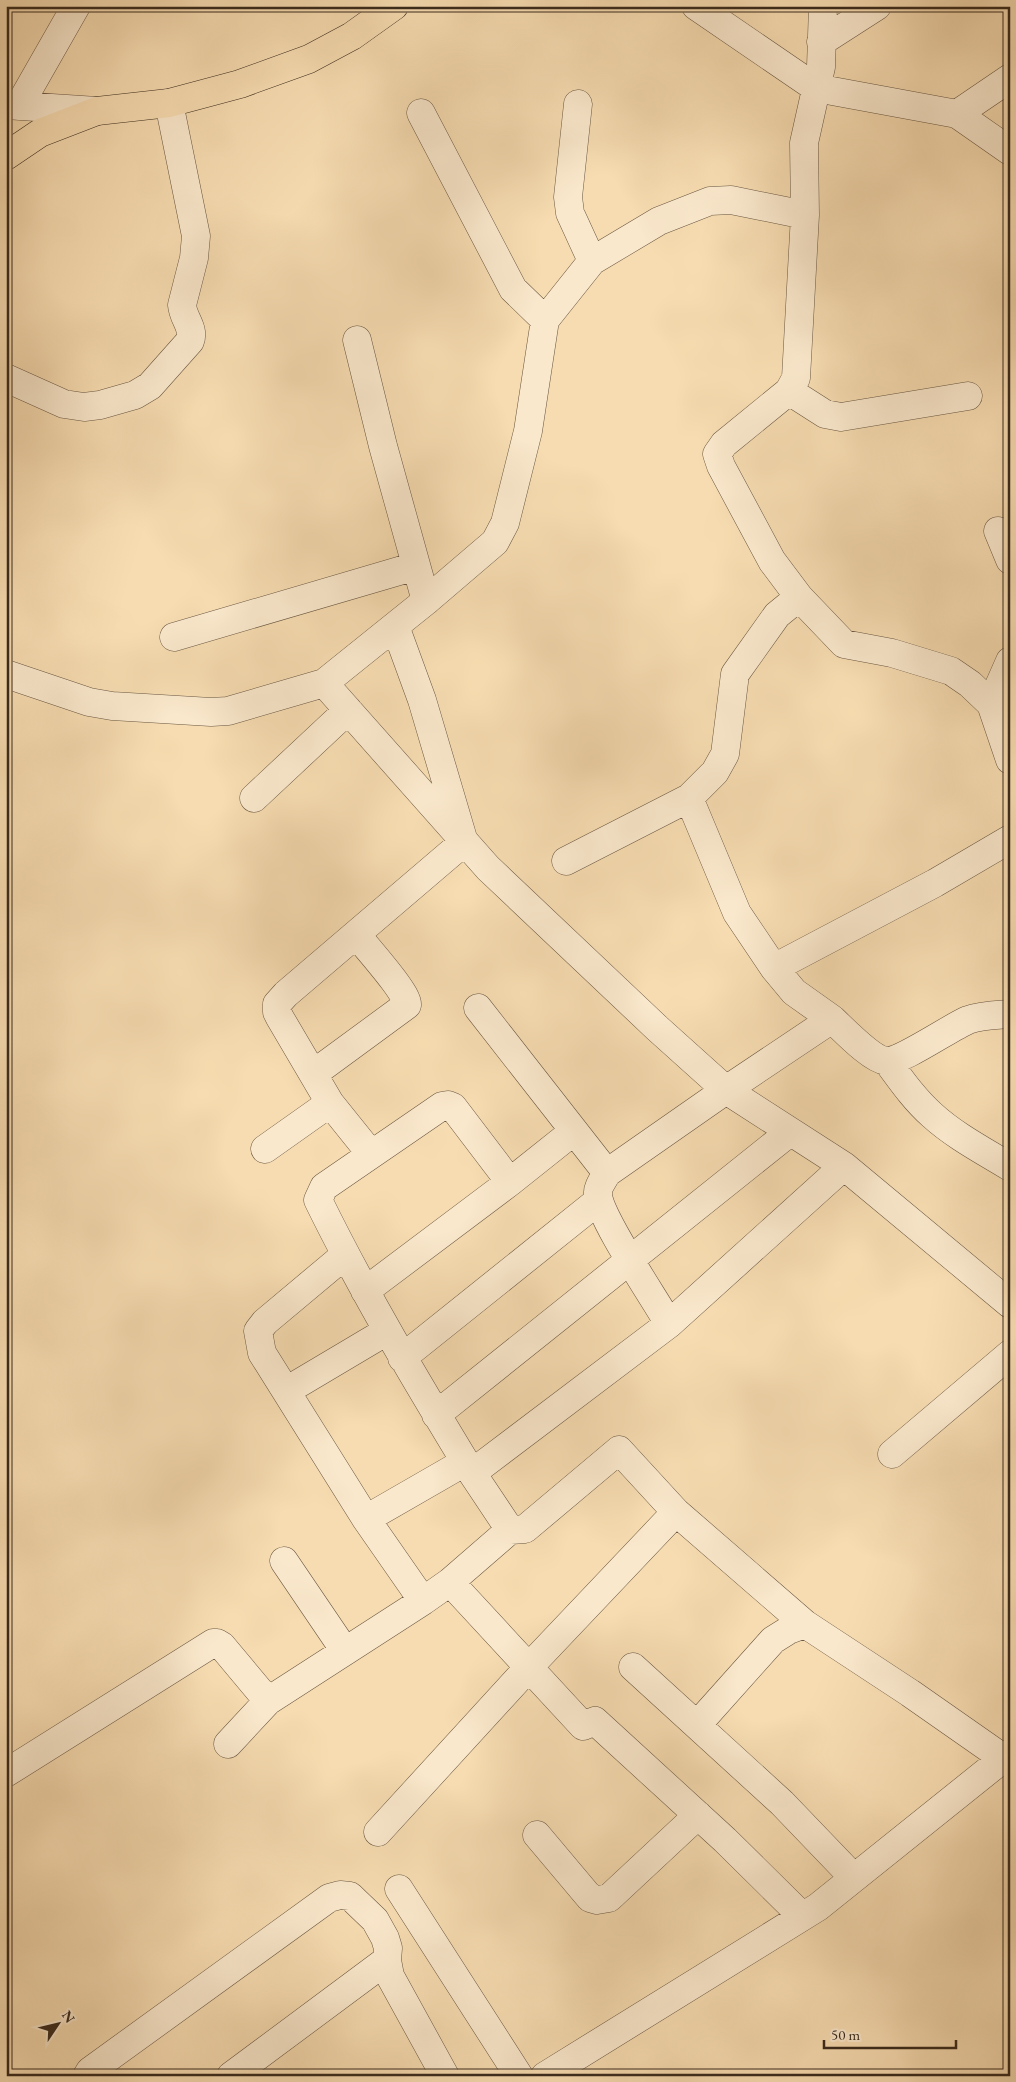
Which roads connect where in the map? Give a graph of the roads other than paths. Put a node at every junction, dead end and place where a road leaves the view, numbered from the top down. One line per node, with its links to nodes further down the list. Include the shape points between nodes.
1 (76, 6): 11 (street)
2 (394, 6): 9 (main road, via 352,36 310,59 240,84)
3 (696, 6): 8 (street)
4 (823, 6): 6 (street)
5 (877, 6): 6 (street)
6 (821, 42): 8 (street, via 821,68)
7 (1010, 78): 14 (street)
8 (816, 88): 14 (street); 17 (street, via 804,143)
9 (169, 103): 12 (main road); 21 (street, via 196,236 182,305 182,313 191,329 190,341 150,386 135,395 100,405 64,404)
10 (578, 104): 18 (street, via 568,197 570,213)
11 (13, 106): 12 (street)
12 (97, 111): 16 (main road, via 40,133)
13 (420, 113): 19 (street, via 513,289)
14 (957, 114): 15 (street)
15 (1010, 151)
16 (6, 156)
17 (805, 215): 18 (street, via 731,200 710,200 659,221); 22 (street, via 796,378)
18 (592, 261): 19 (street)
19 (545, 320): 28 (street, via 528,431 505,523 495,542)
20 (357, 340): 26 (street)
21 (6, 378)
22 (789, 391): 23 (street, via 825,414 841,417); 27 (street, via 724,444 717,454 772,562)
23 (968, 396)
24 (998, 531): 25 (street)
25 (1010, 560)
26 (416, 566): 28 (street); 30 (street)
27 (799, 597): 34 (street, via 844,644 892,653 951,671); 38 (street, via 777,615 735,674 725,754 715,772)
28 (426, 601): 29 (street)
29 (395, 626): 33 (street); 40 (street, via 422,700)
30 (174, 637)
31 (1010, 661): 34 (street)
32 (6, 674): 33 (street, via 104,705 211,712 228,711)
33 (324, 682): 35 (street)
34 (991, 704): 36 (street)
35 (348, 710): 37 (street); 40 (street)
36 (1010, 760)
37 (254, 798)
38 (689, 798): 41 (street); 43 (street, via 737,913)
39 (1010, 839): 43 (street, via 935,883)
40 (464, 842): 42 (street); 49 (street)
41 (566, 861)
42 (356, 934): 48 (street, via 277,1004 280,1018); 48 (street, via 407,998 407,1005)
43 (774, 968): 46 (street, via 794,992)
44 (478, 1008): 51 (street)
45 (1010, 1014): 47 (street, via 968,1020)
46 (832, 1019): 47 (street, via 875,1057); 49 (street)
47 (887, 1061): 56 (street, via 932,1116)
48 (313, 1074): 50 (street)
49 (726, 1090): 52 (street); 57 (street)
50 (330, 1103): 53 (street); 54 (street)
51 (574, 1131): 57 (street); 58 (street)
52 (790, 1132): 55 (street); 61 (street)
53 (266, 1149)
54 (371, 1154): 58 (street, via 448,1105 453,1107); 60 (street, via 324,1187 318,1200)
55 (844, 1166): 63 (street); 64 (street)
56 (1010, 1167)
57 (607, 1173): 59 (street, via 598,1191)
58 (510, 1182): 62 (street)
59 (598, 1201): 61 (street); 67 (street)
60 (345, 1255): 62 (street); 68 (street, via 258,1331 262,1352)
61 (631, 1260): 64 (street); 69 (street)
62 (365, 1291): 65 (street)
63 (1010, 1304)
64 (669, 1324): 71 (street)
65 (387, 1331): 67 (street); 68 (street)
66 (1010, 1354): 70 (street)
67 (402, 1358): 69 (street)
68 (286, 1391): 73 (street)
69 (436, 1415): 71 (street)
70 (892, 1454)
71 (469, 1468): 73 (street); 74 (street)
72 (676, 1512): 74 (street, via 619,1450 525,1528); 78 (street); 80 (street)
73 (366, 1519): 77 (street)
74 (510, 1530): 76 (street)
75 (284, 1561): 79 (street)
76 (450, 1582): 77 (street); 80 (street)
77 (423, 1600): 79 (street)
78 (805, 1624): 83 (street, via 773,1640); 85 (street)
79 (345, 1651): 82 (street)
80 (529, 1667): 87 (street, via 583,1726 594,1721); 88 (street)
81 (633, 1667): 83 (street)
82 (268, 1701): 84 (street); 86 (street, via 222,1646 213,1643)
83 (697, 1724): 90 (street, via 782,1803)
84 (228, 1744)
85 (1007, 1756): 90 (street)
86 (6, 1773)
87 (698, 1815): 89 (street, via 604,1900 590,1898); 92 (street)
88 (378, 1832)
89 (536, 1835)
90 (854, 1878): 92 (street)
91 (399, 1889): 97 (street)
92 (802, 1916): 98 (street)
93 (386, 1960): 94 (street, via 388,1948 385,1938 364,1908 350,1896 329,1898); 95 (street); 96 (street, via 399,1994)
94 (87, 2076)
95 (231, 2076)
96 (445, 2076)
97 (519, 2076)
98 (544, 2076)

